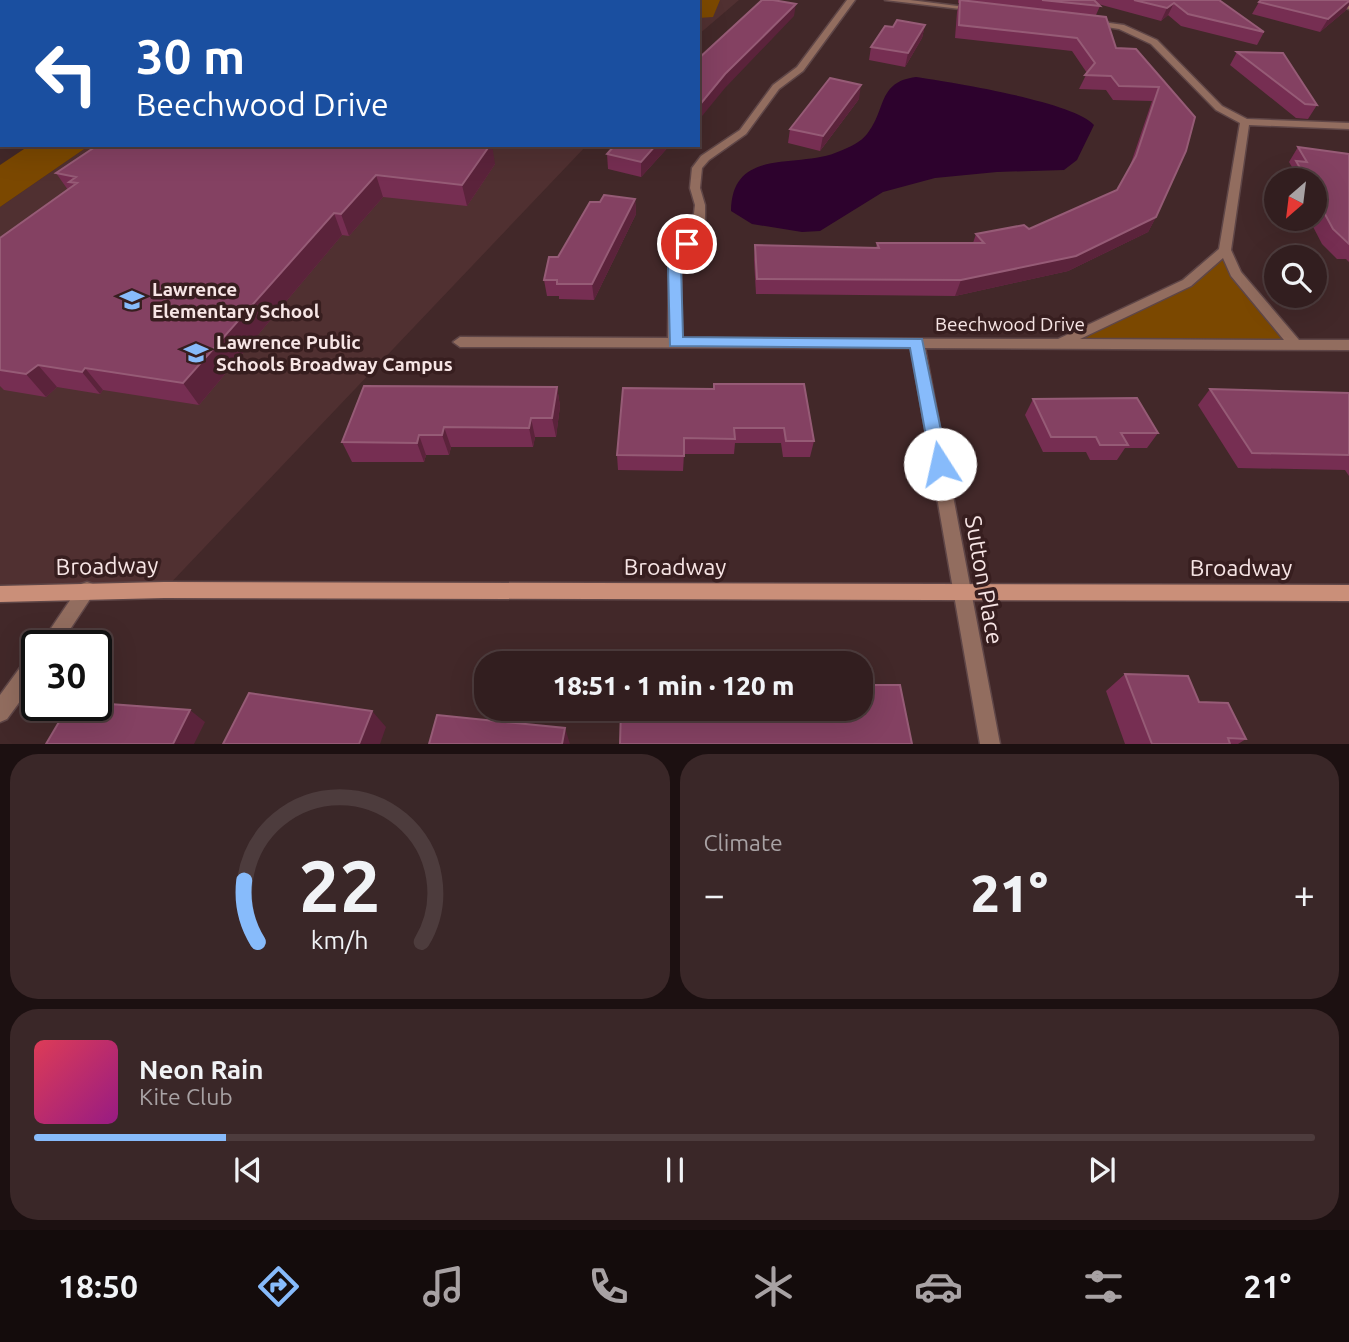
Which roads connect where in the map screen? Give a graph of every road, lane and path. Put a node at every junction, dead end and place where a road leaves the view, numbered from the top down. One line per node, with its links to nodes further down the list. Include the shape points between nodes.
1 (851, 0): 11 (street, via 800,69 776,87 743,132 697,168 699,222 675,266)
2 (889, 0): 5 (street)
3 (1321, 0): 4 (street)
4 (1349, 7)
5 (984, 10)
6 (1078, 20): 7 (street, via 1121,27 1147,38 1224,112)
7 (1245, 122): 8 (street); 9 (street)
8 (1349, 126)
9 (1225, 250): 13 (street, via 1187,283); 14 (street, via 1235,274)
10 (460, 342): 11 (street, Beechwood Drive)
11 (675, 343): 12 (street, Beechwood Drive)
12 (917, 343): 13 (street, Beechwood Drive); 17 (street, Sutton Place)
13 (1059, 344): 14 (street, Beechwood Drive)
14 (1296, 345): 15 (street, Beechwood Drive)
15 (1349, 345)
16 (87, 590): 17 (main road, Broadway); 19 (main road, Broadway); 20 (street)
17 (964, 593): 18 (main road, Broadway); 23 (street, Sutton Place)
18 (1349, 593)
19 (0, 594)
20 (59, 630)
21 (21, 683): 22 (street)
22 (0, 712)
23 (990, 744)

